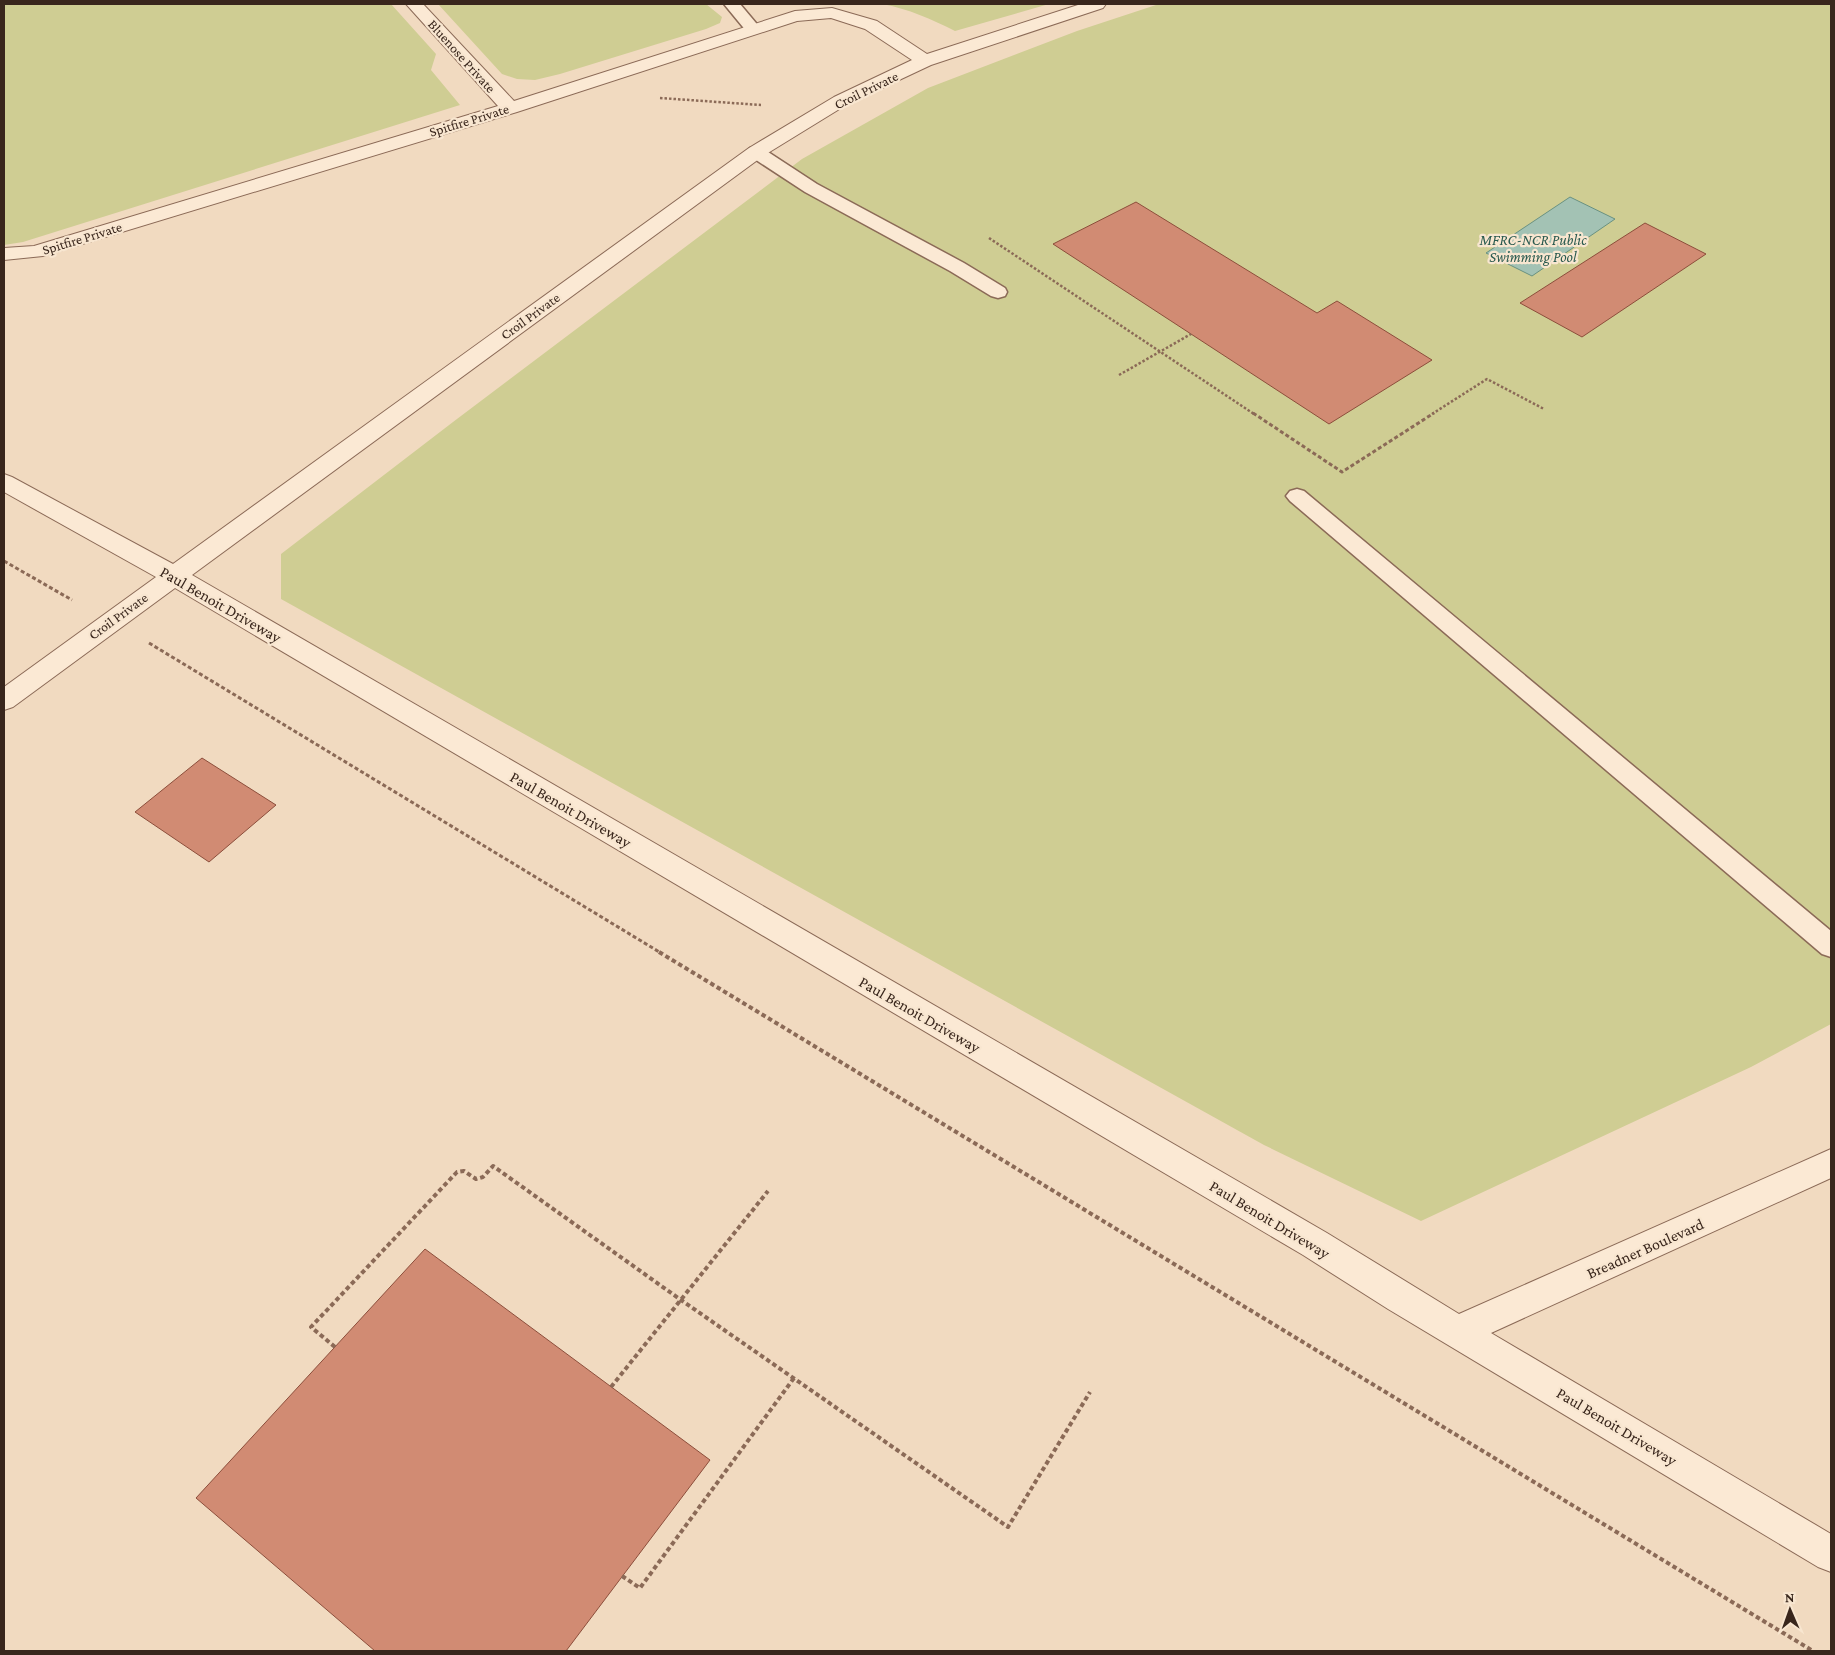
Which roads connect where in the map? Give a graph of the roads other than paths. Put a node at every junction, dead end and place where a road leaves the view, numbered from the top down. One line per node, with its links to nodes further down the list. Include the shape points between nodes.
1 (414, 4): 6 (street, Bluenose Private)
2 (732, 4): 4 (lane)
3 (1097, 4): 5 (street, Croil Private)
4 (753, 29): 5 (street, Spitfire Private, via 795,16 832,13 872,25); 6 (street, Spitfire Private)
5 (925, 61): 7 (street, Croil Private, via 840,101)
6 (510, 108): 8 (street, Spitfire Private, via 36,252)
7 (756, 152): 9 (lane, via 811,188); 12 (street, Croil Private)
8 (4, 254)
9 (998, 292)
10 (4, 482): 12 (street, Paul Benoit Driveway)
11 (1297, 496): 14 (lane)
12 (173, 575): 13 (street, Croil Private); 16 (street, Paul Benoit Driveway)
13 (4, 700)
14 (1831, 946)
15 (1831, 1164): 16 (street, Breadner Boulevard)
16 (1459, 1331): 17 (street, Paul Benoit Driveway)
17 (1831, 1554)

